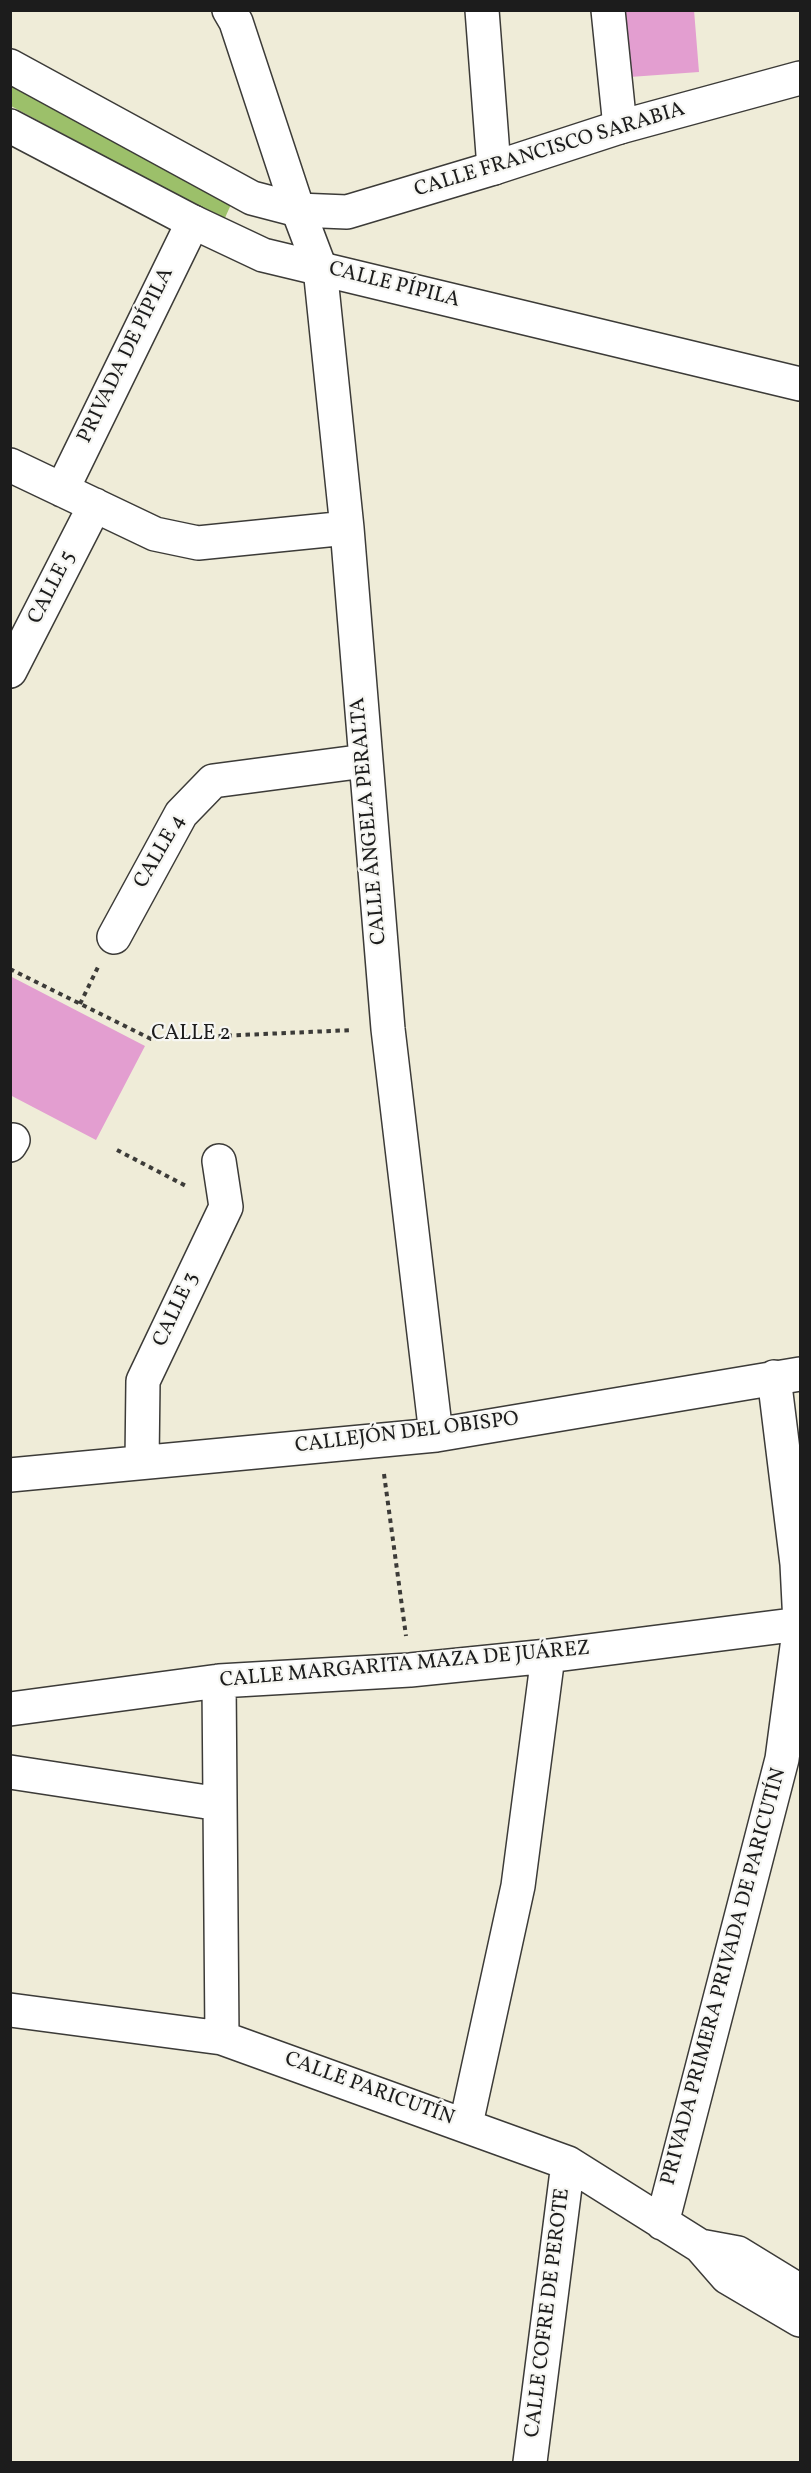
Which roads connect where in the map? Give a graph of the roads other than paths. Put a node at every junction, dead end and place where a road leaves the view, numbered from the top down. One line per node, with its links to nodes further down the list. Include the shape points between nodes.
1 (482, 10): 8 (street)
2 (608, 10): 7 (street)
3 (233, 14): 9 (street, CALLE ÁNGELA PERALTA)
4 (10, 66): 9 (street, via 252,198)
5 (801, 78): 7 (street, CALLE FRANCISCO SARABIA)
6 (10, 126): 10 (street, CALLE PÍPILA)
7 (620, 127): 8 (street, CALLE FRANCISCO SARABIA)
8 (494, 168): 9 (street, CALLE FRANCISCO SARABIA, via 347,212)
9 (298, 210): 11 (street, CALLE ÁNGELA PERALTA)
10 (192, 222): 11 (street, CALLE PÍPILA, via 263,255); 14 (street, PRIVADA DE PÍPILA)
11 (320, 268): 12 (street, CALLE PÍPILA); 16 (street, CALLE ÁNGELA PERALTA)
12 (801, 384)
13 (10, 465): 14 (street)
14 (62, 490): 15 (street)
15 (95, 505): 16 (street, via 155,534 198,543); 17 (street, CALLE 5)
16 (347, 528): 18 (street, CALLE ÁNGELA PERALTA)
17 (10, 671)
18 (365, 761): 19 (street, CALLE 4, via 213,781 181,814); 22 (street, CALLE ÁNGELA PERALTA, via 388,1029)
19 (114, 937)
20 (219, 1161): 23 (street, CALLE 3, via 226,1207 143,1381)
21 (787, 1376): 22 (street, CALLEJÓN DEL OBISPO); 25 (street)
22 (436, 1435): 23 (street, CALLEJÓN DEL OBISPO)
23 (142, 1462): 24 (street, CALLEJÓN DEL OBISPO)
24 (10, 1475)
25 (800, 1624): 26 (street, CALLE MARGARITA MAZA DE JUÁREZ); 35 (street, PRIVADA PRIMERA PRIVADA DE PARICUTÍN, via 782,1759)
26 (548, 1656): 27 (street, CALLE MARGARITA MAZA DE JUÁREZ, via 410,1670); 33 (street, via 518,1886)
27 (219, 1681): 28 (street, CALLE MARGARITA MAZA DE JUÁREZ); 30 (street)
28 (10, 1709)
29 (10, 1772): 30 (street)
30 (220, 1804): 32 (street)
31 (10, 2010): 32 (street, CALLE PARICUTÍN)
32 (222, 2038): 33 (street, CALLE PARICUTÍN)
33 (466, 2124): 34 (street, CALLE PARICUTÍN)
34 (568, 2163): 35 (street, CALLE PARICUTÍN); 39 (street, CALLE COFRE DE PEROTE)
35 (662, 2223): 36 (street, CALLE PARICUTÍN)
36 (700, 2246): 37 (street, CALLE PARICUTÍN, via 738,2253); 38 (street, CALLE PARICUTÍN, via 727,2277)
37 (801, 2291)
38 (801, 2320)
39 (530, 2463)

